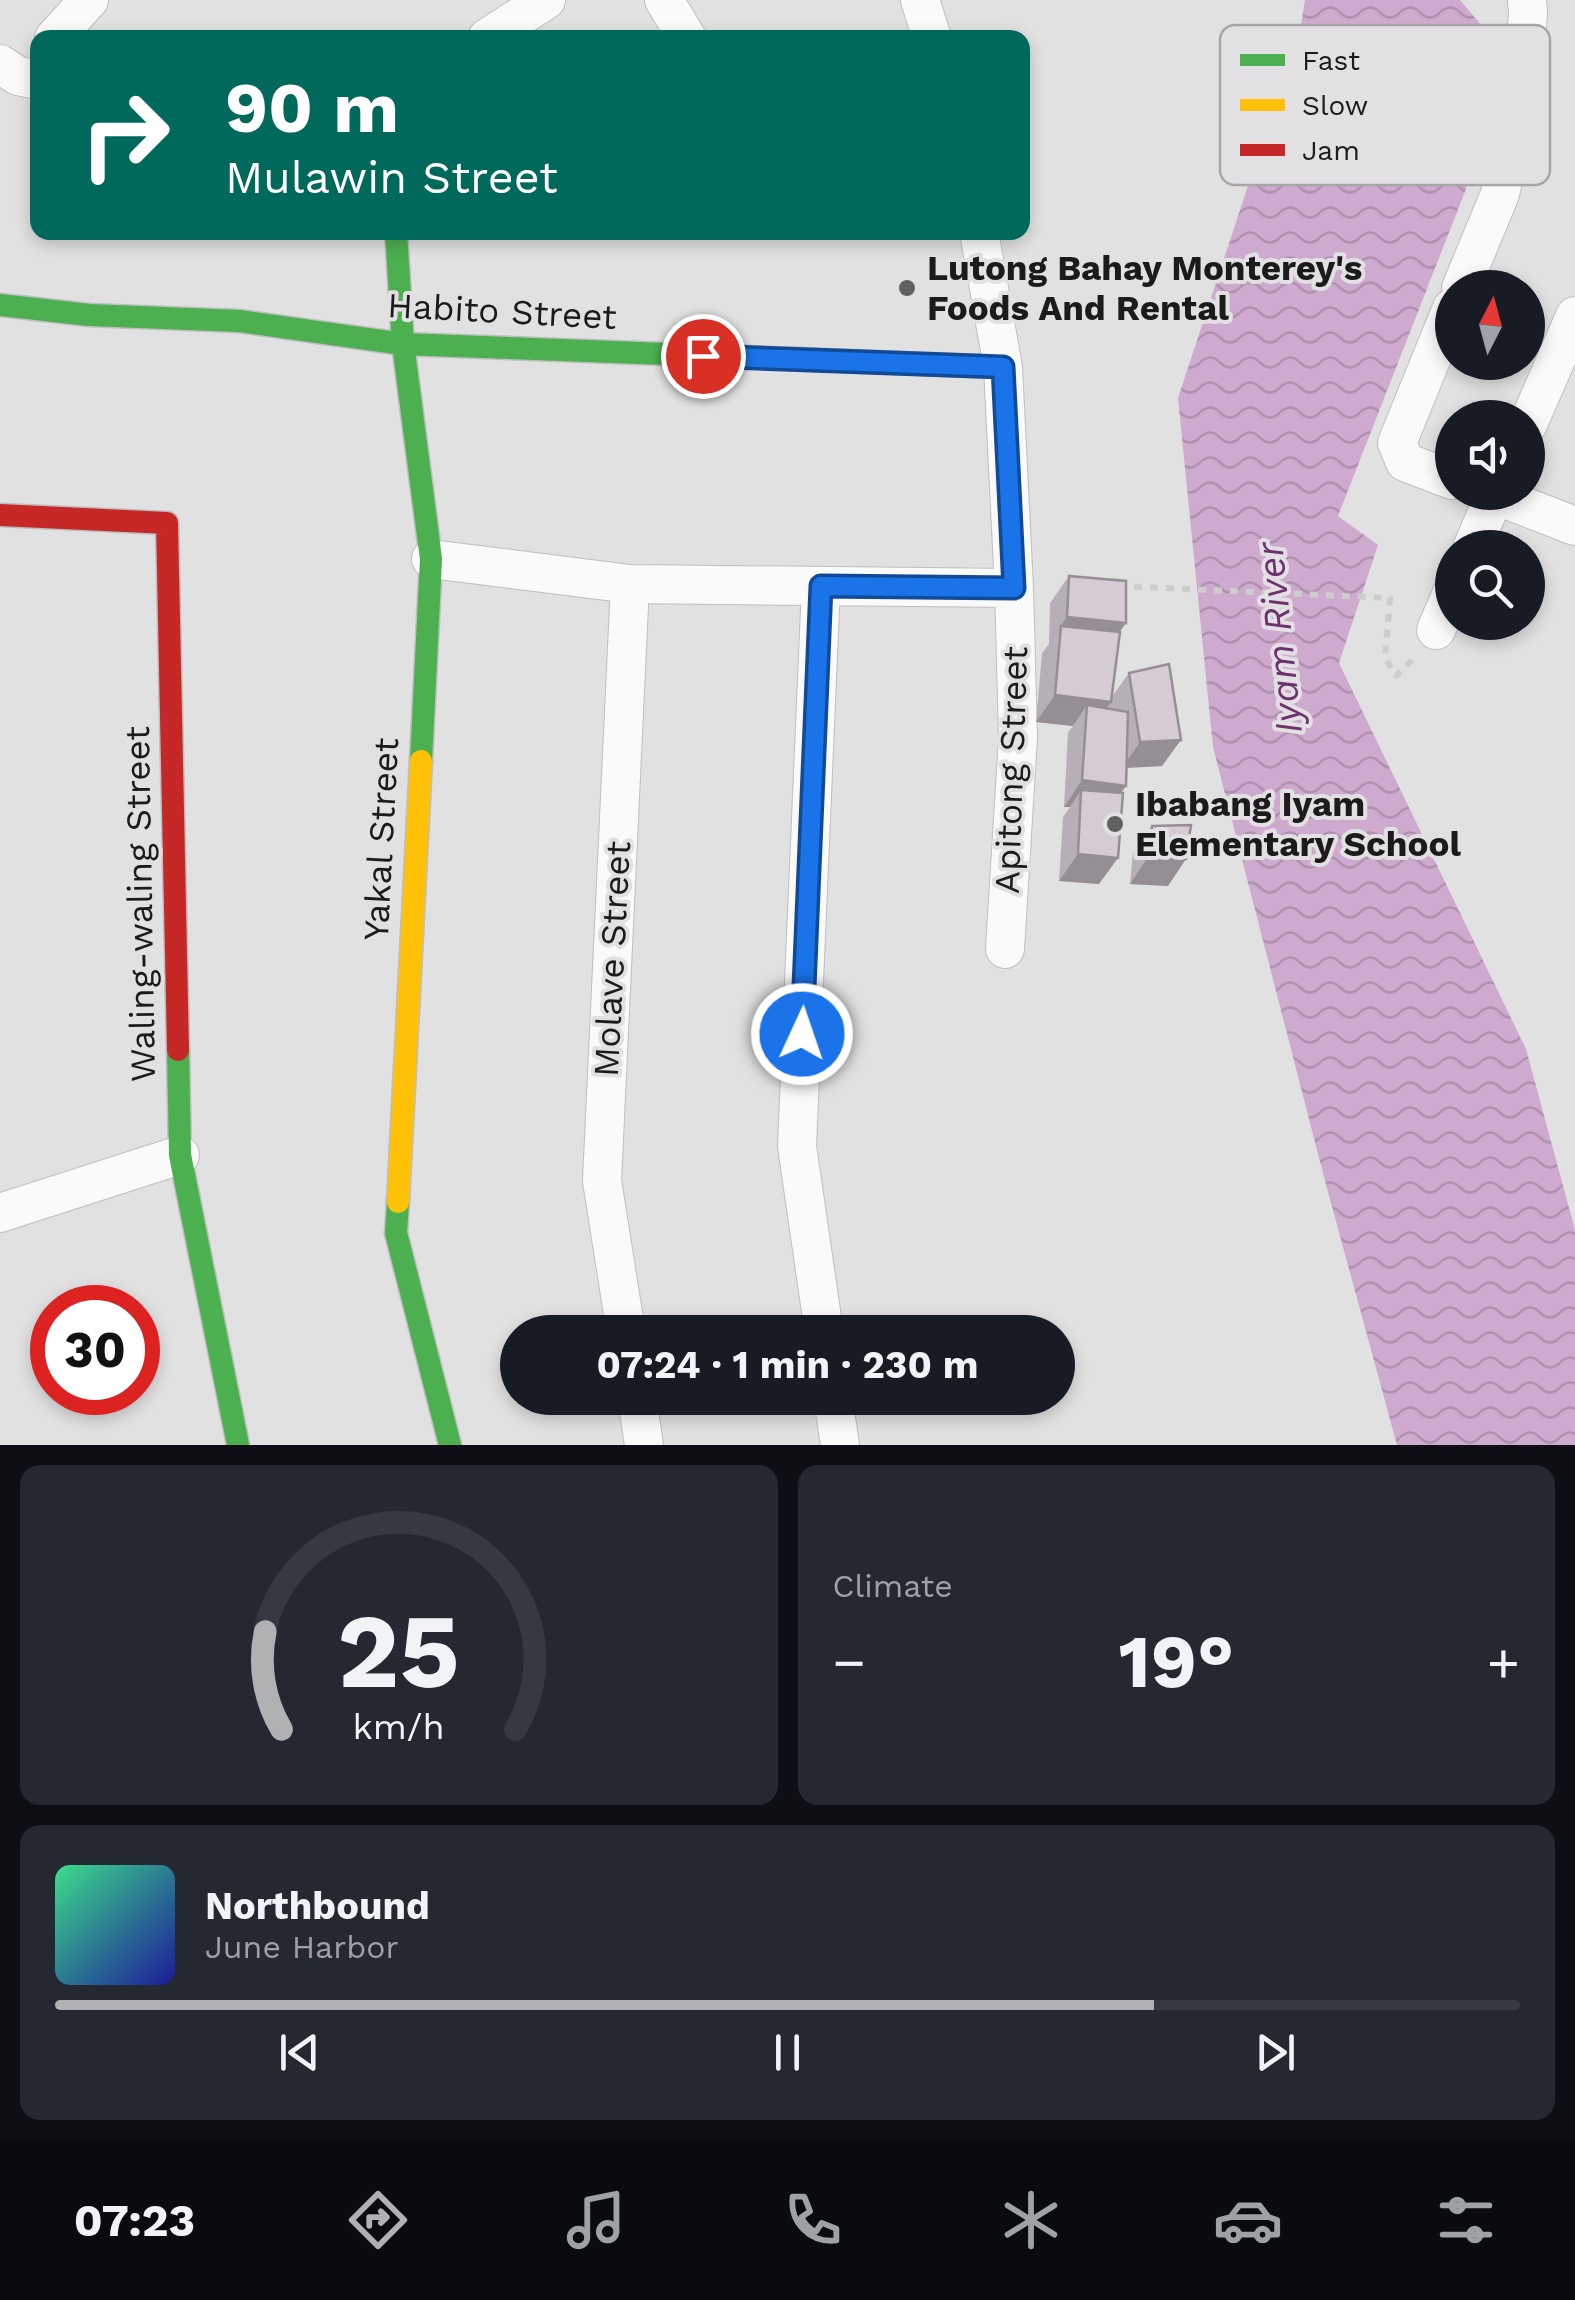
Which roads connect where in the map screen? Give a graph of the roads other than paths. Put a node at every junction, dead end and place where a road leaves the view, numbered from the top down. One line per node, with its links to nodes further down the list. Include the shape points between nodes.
1 (90, 0): 7 (street)
2 (546, 0): 8 (street)
3 (664, 0): 9 (street)
4 (920, 0): 10 (street)
5 (1527, 0): 6 (street)
6 (1527, 25)
7 (62, 30)
8 (499, 30)
9 (683, 30)
10 (929, 30)
11 (1502, 185): 14 (street)
12 (396, 240): 17 (street, Yakal Street)
13 (980, 240): 19 (street, Apitong Street)
14 (1468, 270)
15 (0, 305): 17 (street, Habito Street, via 238,322)
16 (1571, 336): 20 (street)
17 (403, 344): 19 (street, Habito Street); 25 (street, Yakal Street)
18 (1435, 350): 21 (street, via 1397,443 1405,462)
19 (1003, 367): 28 (street, Apitong Street)
20 (1540, 400)
21 (1435, 473)
22 (1535, 510): 24 (street)
23 (0, 515): 30 (street, Waling-waling Street, via 168,523)
24 (1575, 526)
25 (431, 559): 26 (street); 37 (street, Yakal Street, via 396,1233)
26 (630, 584): 27 (street); 32 (street, Molave Street, via 602,1180)
27 (821, 586): 28 (street); 33 (street, via 797,1146)
28 (1014, 588): 29 (street, Apitong Street, via 1018,737)
29 (1005, 949)
30 (180, 1155): 31 (street); 36 (street, Waling-waling Street)
31 (0, 1213)
32 (623, 1315)
33 (822, 1315)
34 (640, 1415): 38 (street)
35 (836, 1415): 39 (street)
36 (238, 1445)
37 (450, 1445)
38 (644, 1445)
39 (840, 1445)

